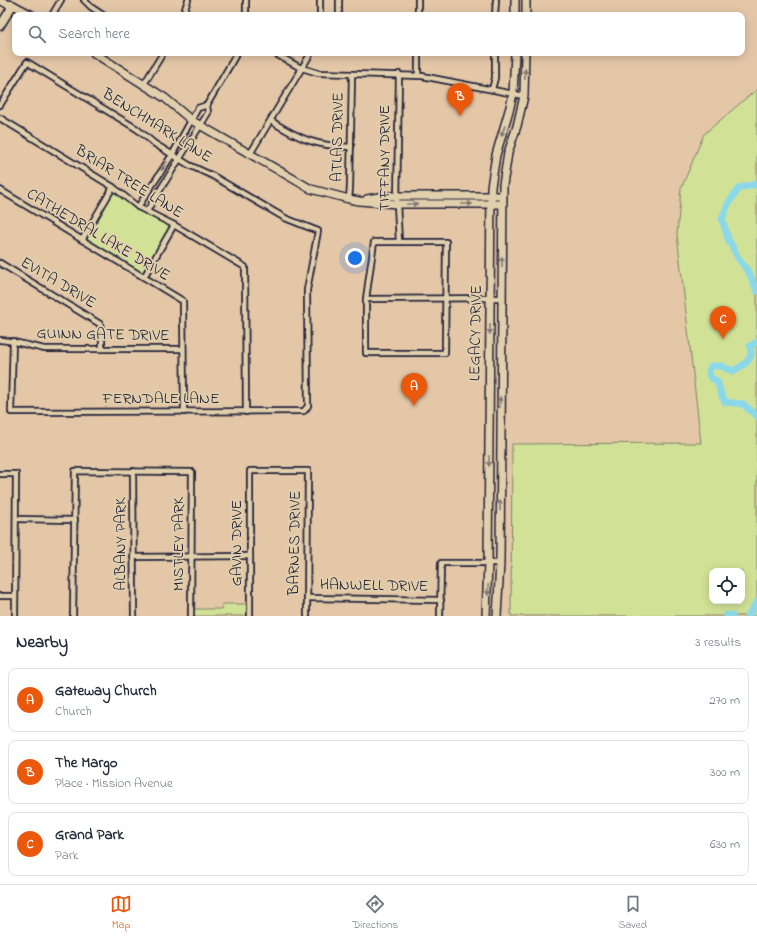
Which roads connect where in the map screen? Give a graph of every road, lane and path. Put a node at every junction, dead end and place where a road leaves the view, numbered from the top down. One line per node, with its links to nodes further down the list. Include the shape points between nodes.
1 (0, 0): 12 (main road, via 7,4)
2 (62, 0): 14 (street)
3 (84, 0): 15 (street)
4 (188, 0): 16 (street)
5 (246, 0): 17 (street)
6 (320, 0): 18 (street)
7 (339, 0): 19 (street)
8 (418, 0): 20 (street)
9 (496, 0): 21 (street)
10 (515, 0): 22 (main road)
11 (526, 0): 23 (main road)
12 (12, 2): 13 (main road); 24 (main road)
13 (27, 12)
14 (54, 12)
15 (98, 12)
16 (185, 12)
17 (246, 12)
18 (320, 12)
19 (339, 12)
20 (418, 12)
21 (495, 12)
22 (515, 12)
23 (526, 12)
24 (0, 26)
25 (99, 56): 38 (main road)
26 (161, 56): 38 (street)
27 (234, 56): 43 (street)
28 (279, 56): 34 (street)
29 (309, 56): 34 (street)
30 (418, 56): 37 (street)
31 (495, 56): 39 (street)
32 (515, 56): 40 (main road, LEGACY DRIVE)
33 (525, 56): 41 (main road, LEGACY DRIVE, one-way to 33)
34 (302, 69): 35 (street, via 323,74); 46 (street)
35 (352, 74): 36 (street); 48 (street, ATLAS DRIVE)
36 (399, 74): 37 (street); 54 (street, TIFFANY DRIVE)
37 (418, 75): 39 (street)
38 (144, 84): 45 (main road, via 166,98)
39 (492, 89): 40 (street)
40 (513, 94): 41 (street); 55 (main road, LEGACY DRIVE, one-way to 55, via 496,154)
41 (524, 96): 56 (main road, LEGACY DRIVE, via 506,163)
42 (0, 105): 50 (street, BENCHMARK LANE, via 27,62 137,129)
43 (207, 105): 45 (street, via 198,108); 47 (street, via 208,113)
44 (0, 118): 52 (street, BRIAR TREE LANE)
45 (191, 120): 47 (main road); 50 (street)
46 (271, 121): 48 (street, via 313,143); 49 (street)
47 (200, 125): 49 (main road); 51 (street)
48 (351, 147): 57 (street, ATLAS DRIVE)
49 (250, 154): 57 (main road, via 311,189)
50 (172, 155): 51 (street, BENCHMARK LANE); 62 (street, one-way to 62)
51 (179, 158): 63 (street); 77 (street, BENCHMARK LANE, via 285,218 318,231 307,290)
52 (113, 187): 62 (street, BRIAR TREE LANE); 65 (street)
53 (0, 190): 65 (street, CATHEDRAL LAKE DRIVE)
54 (397, 196): 55 (main road); 58 (main road); 59 (street, TIFFANY DRIVE)
55 (491, 196): 56 (main road); 60 (main road, LEGACY DRIVE)
56 (502, 196): 61 (main road, LEGACY DRIVE)
57 (349, 200): 58 (main road)
58 (359, 201): 59 (main road)
59 (397, 204): 60 (main road, one-way to 60); 66 (street, TIFFANY DRIVE)
60 (491, 204): 61 (main road); 71 (main road, LEGACY DRIVE)
61 (502, 204): 72 (main road, LEGACY DRIVE, one-way to 61)
62 (138, 207): 63 (street, BRIAR TREE LANE)
63 (147, 211): 64 (street, BRIAR TREE LANE)
64 (174, 225): 68 (street); 79 (street, BRIAR TREE LANE, via 245,267)
65 (82, 240): 68 (street, CATHEDRAL LAKE DRIVE)
66 (399, 242): 69 (street, via 374,242); 70 (street, via 446,242)
67 (0, 263): 75 (street, EVITA DRIVE, via 100,324)
68 (144, 278): 76 (street, CATHEDRAL LAKE DRIVE, via 183,301)
69 (366, 298): 70 (street); 70 (street, via 366,353 445,353)
70 (445, 298): 71 (street)
71 (490, 298): 72 (street); 80 (main road, LEGACY DRIVE, one-way to 80)
72 (501, 298): 81 (main road, LEGACY DRIVE, one-way to 72)
73 (0, 340): 74 (street, GUINN GATE DRIVE)
74 (13, 341): 75 (street, GUINN GATE DRIVE, via 45,349); 78 (street, FERNDALE LANE, via 12,412)
75 (102, 349): 76 (street, GUINN GATE DRIVE)
76 (183, 349): 78 (street)
77 (308, 406): 79 (street, FERNDALE LANE, via 304,411)
78 (184, 412): 79 (street, FERNDALE LANE)
79 (246, 412)
80 (489, 441): 81 (main road); 90 (main road, LEGACY DRIVE, one-way to 90)
81 (500, 441): 91 (main road, LEGACY DRIVE, one-way to 81)
82 (134, 471): 86 (street, via 75,471); 87 (street, MISTLEY PARK, via 192,472); 89 (street, ALBANY PARK)
83 (308, 471): 88 (street, GAVIN DRIVE, via 250,471); 94 (street, BARNES DRIVE)
84 (0, 474): 85 (street, via 16,474)
85 (16, 519): 86 (street); 93 (street)
86 (75, 520): 97 (street)
87 (192, 556): 88 (street); 89 (street); 99 (street, MISTLEY PARK)
88 (250, 556): 100 (street, GAVIN DRIVE)
89 (133, 557): 98 (street, ALBANY PARK)
90 (488, 563): 91 (street); 95 (street, via 441,563); 103 (main road, LEGACY DRIVE, one-way to 103)
91 (500, 563): 104 (main road, LEGACY DRIVE)
92 (0, 596): 93 (street)
93 (15, 596): 96 (street)
94 (307, 598): 95 (street, HANWELL DRIVE); 101 (street, BARNES DRIVE)
95 (441, 600): 102 (street)
96 (15, 616)
97 (73, 616)
98 (134, 616)
99 (191, 616)
100 (250, 616)
101 (307, 616)
102 (440, 616)
103 (486, 616)
104 (497, 616)

